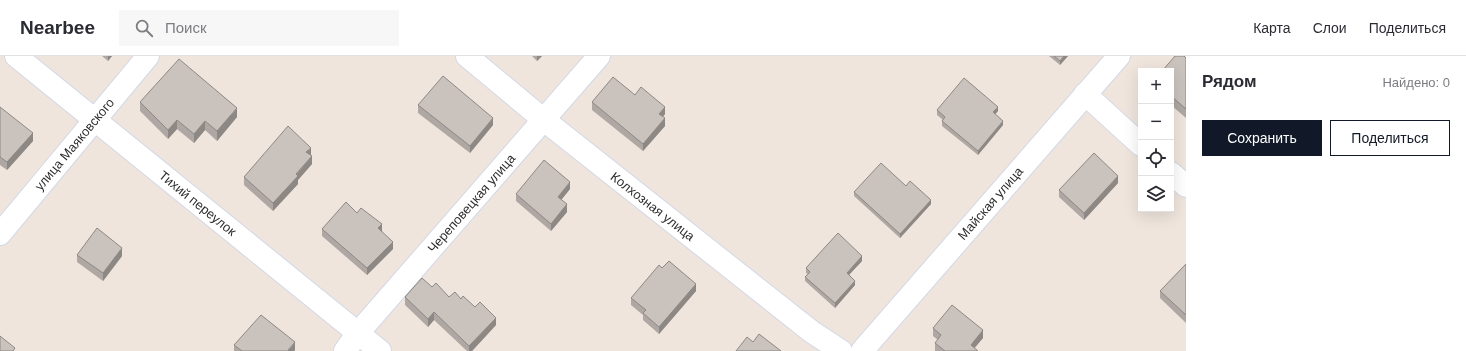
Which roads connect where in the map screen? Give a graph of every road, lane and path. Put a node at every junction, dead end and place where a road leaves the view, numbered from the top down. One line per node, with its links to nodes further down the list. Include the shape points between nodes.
1 (16, 56): 7 (street, Тихий переулок)
2 (148, 56): 7 (street, улица Маяковского)
3 (467, 56): 8 (street, Колхозная улица)
4 (599, 56): 8 (street, Череповецкая улица)
5 (1119, 56): 6 (street, Майская улица)
6 (1085, 94): 9 (street); 17 (street, Майская улица)
7 (94, 120): 12 (street, улица Маяковского); 13 (street, Тихий переулок)
8 (544, 120): 13 (street, Череповецкая улица); 16 (street, Колхозная улица, via 812,332)
9 (1138, 142)
10 (1174, 175): 11 (street)
11 (1186, 186)
12 (0, 234)
13 (358, 333): 14 (street, Череповецкая улица); 15 (street, Тихий переулок)
14 (345, 351)
15 (380, 351)
16 (842, 351)
17 (862, 351)

